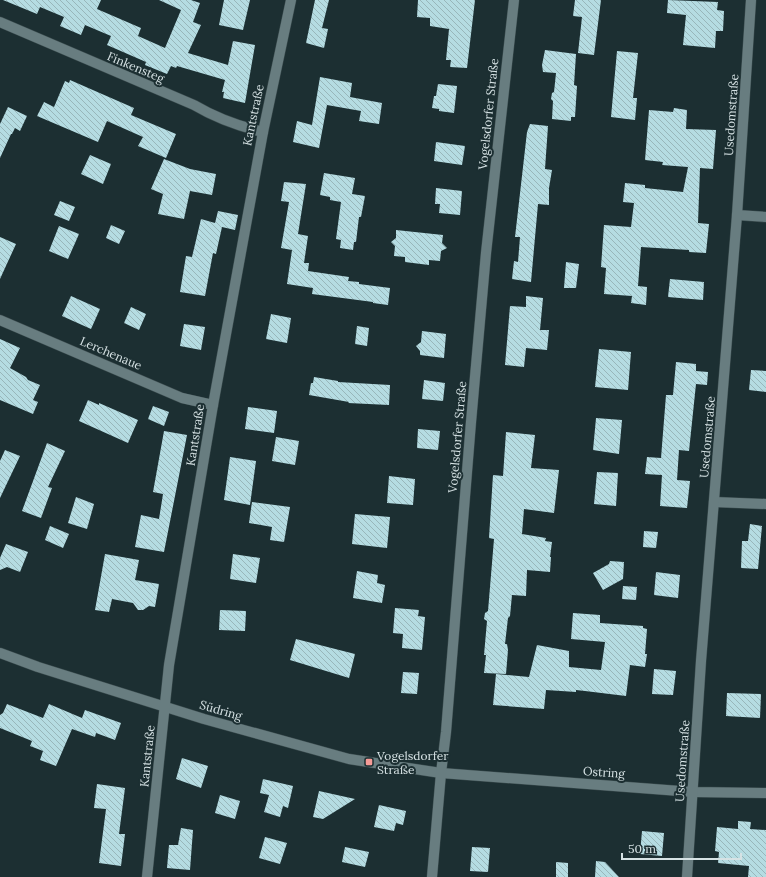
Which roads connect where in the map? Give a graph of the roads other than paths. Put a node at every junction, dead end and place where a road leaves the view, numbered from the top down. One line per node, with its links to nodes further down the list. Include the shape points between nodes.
1 (291, 0): 5 (street, Kantstraße)
2 (514, 0): 14 (street, Vogelsdorfer Straße, via 486,253)
3 (752, 0): 6 (street, Usedomstraße)
4 (0, 22): 5 (street, Finkensteg, via 194,105 212,116)
5 (263, 132): 9 (street, Kantstraße)
6 (737, 215): 7 (street); 10 (street, Usedomstraße)
7 (766, 217)
8 (0, 320): 9 (street, Lerchenaue, via 182,398)
9 (213, 405): 13 (street, Kantstraße, via 169,665)
10 (714, 502): 11 (street); 15 (street, Usedomstraße)
11 (766, 504)
12 (0, 653): 13 (street, Südring)
13 (165, 706): 14 (street, Südring, via 349,758); 17 (street, Kantstraße)
14 (441, 773): 15 (street, Ostring); 18 (street, Vogelsdorfer Straße)
15 (693, 792): 16 (street, Ostring); 19 (street, Usedomstraße)
16 (766, 793)
17 (147, 877)
18 (432, 877)
19 (687, 877)

